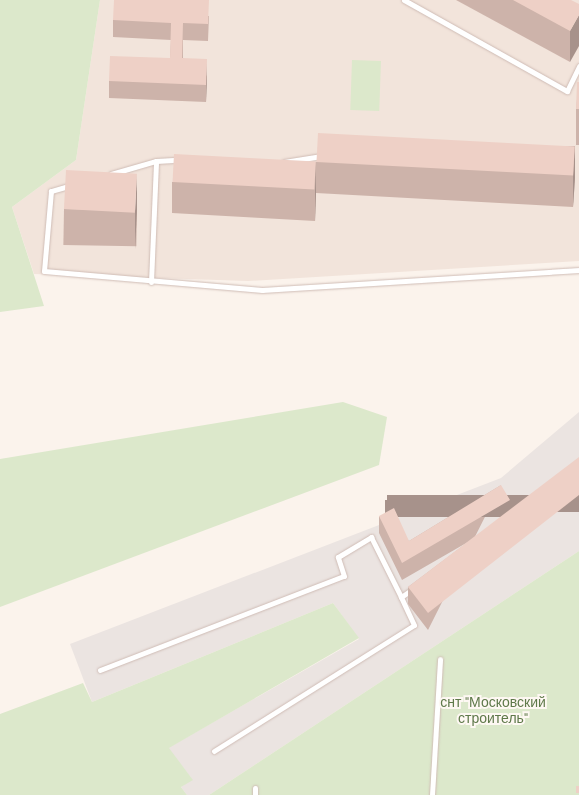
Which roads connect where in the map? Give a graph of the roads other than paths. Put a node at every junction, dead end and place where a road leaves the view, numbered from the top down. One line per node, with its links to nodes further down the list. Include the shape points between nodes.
1 (404, 0): 2 (lane, via 567,90)
2 (579, 66)
3 (326, 156): 6 (lane, via 307,155)
4 (187, 160): 5 (lane)
5 (156, 161): 7 (lane); 10 (lane)
6 (278, 164)
7 (99, 178)
8 (80, 183): 10 (lane, via 51,191 44,270)
9 (579, 270): 10 (lane, via 262,290)
10 (152, 282)
11 (417, 586): 12 (lane)
12 (401, 597): 14 (lane, via 372,537 338,556 344,576); 15 (lane, via 414,625)
13 (440, 659): 18 (lane)
14 (100, 670)
15 (214, 751)
16 (255, 788): 17 (lane)
17 (254, 795)
18 (432, 795)

